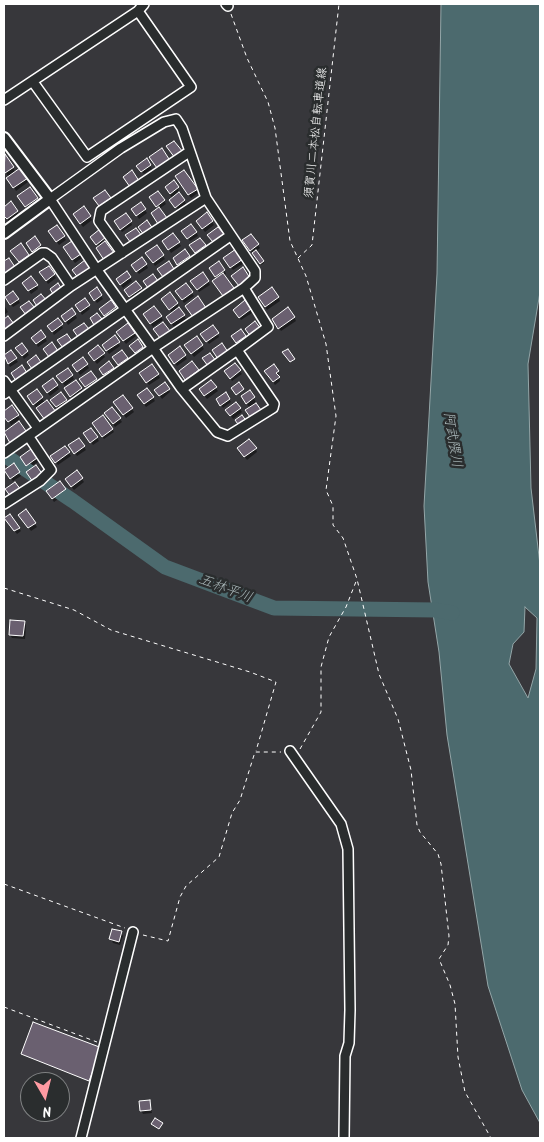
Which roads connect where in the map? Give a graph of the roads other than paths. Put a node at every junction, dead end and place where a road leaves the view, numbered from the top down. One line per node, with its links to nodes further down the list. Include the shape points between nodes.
1 (141, 7): 2 (street); 2 (street, via 190,87 87,157)
2 (33, 82): 3 (street)
3 (4, 100)
4 (4, 138): 7 (street)
5 (189, 152): 6 (street); 7 (street, via 180,123 171,119 121,148); 10 (street, via 101,211 99,221)
6 (206, 198): 9 (street); 10 (street)
7 (50, 199): 8 (street); 11 (street)
8 (4, 233)
9 (230, 236): 14 (street, via 256,274); 15 (street)
10 (122, 254): 11 (street)
11 (97, 270): 13 (street); 15 (street)
12 (4, 280): 13 (street, via 42,253 52,258)
13 (71, 286): 16 (street)
14 (244, 288): 17 (street); 18 (street, via 268,327)
15 (124, 308): 17 (street); 21 (street)
16 (4, 336)
17 (153, 348): 20 (street); 22 (street)
18 (237, 350): 20 (street); 20 (street, via 274,400 273,408 228,436 217,432)
19 (4, 381): 21 (street)
20 (182, 389)
21 (7, 392): 22 (street)
22 (38, 428): 23 (street)
23 (29, 437): 24 (street); 25 (street, via 51,470)
24 (4, 453)
25 (4, 504)
26 (290, 751): 29 (street, via 341,824 348,849 350,1010 349,1043 345,1056)
27 (133, 932): 28 (street)
28 (82, 1138)
29 (344, 1138)

